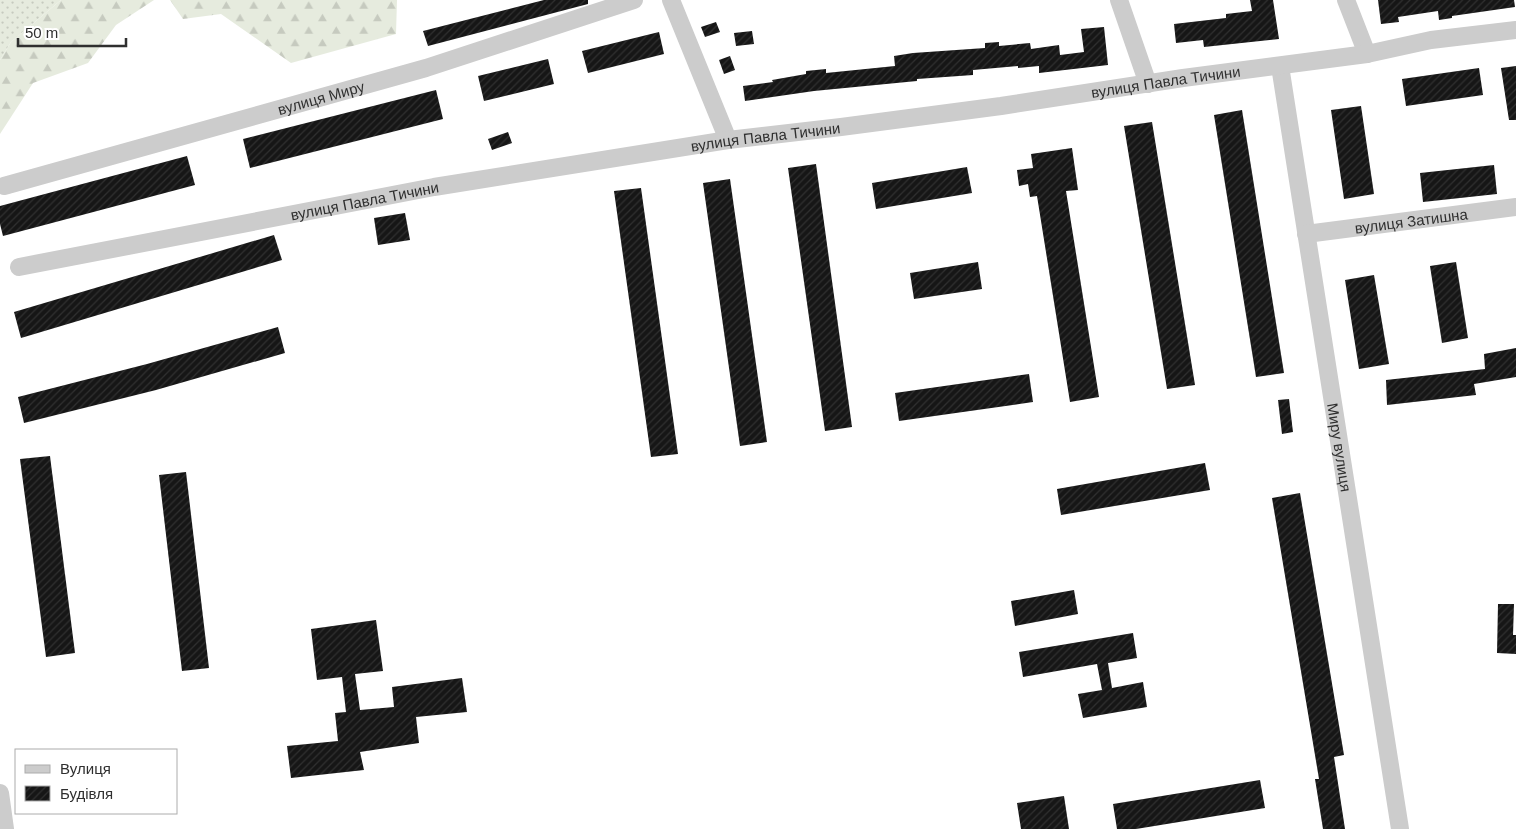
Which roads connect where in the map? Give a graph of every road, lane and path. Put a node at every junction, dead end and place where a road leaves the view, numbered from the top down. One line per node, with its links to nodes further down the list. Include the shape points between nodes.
1 (634, 0): 10 (street, вулиця Миру, via 426,68)
2 (671, 0): 9 (street)
3 (1119, 0): 8 (street)
4 (1346, 0): 6 (street)
5 (1516, 30): 6 (street, вулиця Павла Тичини, via 1431,40)
6 (1367, 54): 7 (street, вулиця Павла Тичини)
7 (1280, 66): 8 (street, вулиця Павла Тичини); 12 (street, Миру вулиця)
8 (1148, 84): 9 (street, вулиця Павла Тичини)
9 (728, 140): 13 (street, вулиця Павла Тичини, via 434,186)
10 (4, 186)
11 (1516, 207): 12 (street, вулиця Затишна)
12 (1306, 234): 16 (street, Миру вулиця)
13 (19, 267)
14 (0, 793): 15 (street)
15 (5, 829)
16 (1400, 829)

